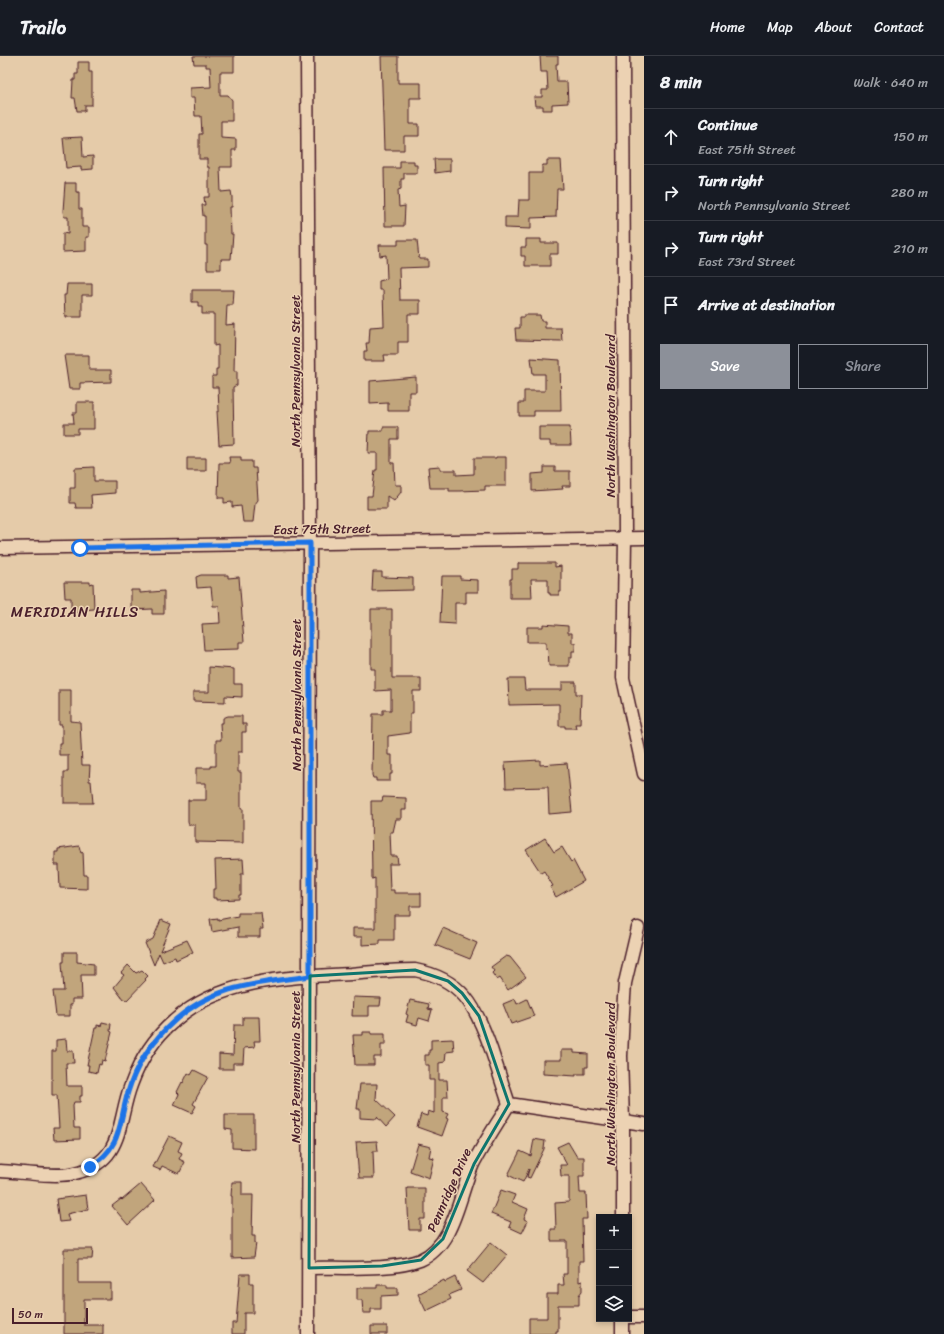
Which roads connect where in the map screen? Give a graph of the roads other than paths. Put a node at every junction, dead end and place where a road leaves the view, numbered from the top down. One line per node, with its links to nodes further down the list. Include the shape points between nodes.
1 (307, 56): 5 (street, North Pennsylvania Street)
2 (623, 56): 4 (street, North Washington Boulevard)
3 (644, 538): 4 (street, East 75th Street)
4 (625, 539): 5 (street, East 75th Street); 7 (street, North Washington Boulevard, via 623,678)
5 (310, 543): 6 (street, East 75th Street); 9 (street, North Pennsylvania Street)
6 (0, 548)
7 (644, 774)
8 (638, 928): 11 (street, North Washington Boulevard, via 626,983 623,1012)
9 (310, 976): 10 (street, via 415,970 432,974 448,982 462,993 479,1016); 13 (street, via 228,990 203,1000 174,1020 139,1065 128,1091 120,1133 113,1146 101,1160 90,1167 68,1174); 15 (street, North Pennsylvania Street)
10 (509, 1104): 11 (street); 15 (street, Pennridge Drive, via 474,1164 446,1235 431,1253 420,1260 392,1265)
11 (623, 1121): 12 (street); 14 (street, North Washington Boulevard)
12 (644, 1124)
13 (0, 1171)
14 (623, 1214)
15 (308, 1268): 19 (street, North Pennsylvania Street)
16 (632, 1317): 17 (street)
17 (644, 1317)
18 (622, 1322): 20 (street)
19 (308, 1334)
20 (622, 1334)

